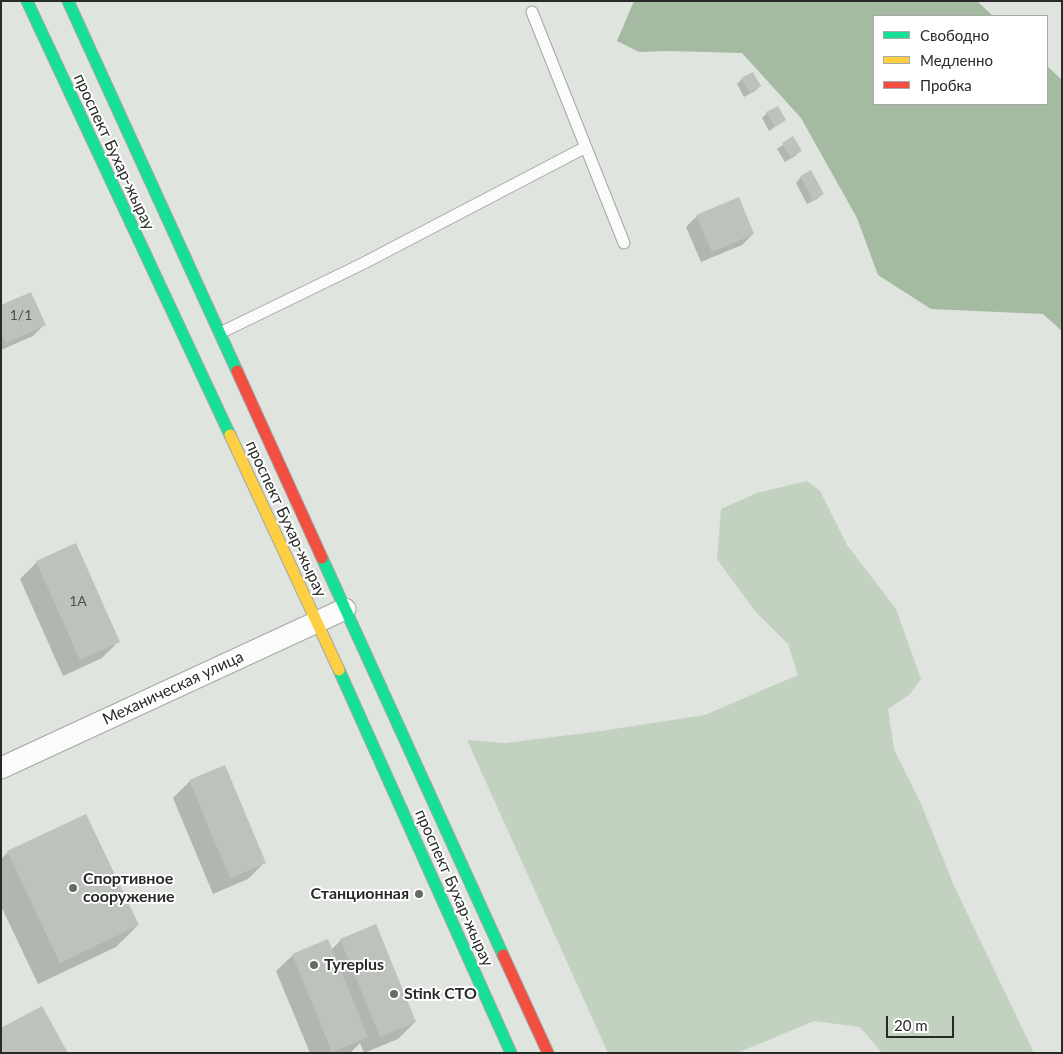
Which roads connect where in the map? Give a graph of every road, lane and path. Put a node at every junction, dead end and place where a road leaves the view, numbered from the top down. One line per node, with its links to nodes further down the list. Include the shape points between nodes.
1 (27, 1): 8 (main road, проспект Бухар-жырау)
2 (68, 1): 6 (main road, проспект Бухар-жырау)
3 (532, 12): 4 (lane)
4 (586, 147): 5 (lane); 6 (lane)
5 (624, 243)
6 (220, 334): 7 (main road, проспект Бухар-жырау)
7 (345, 609): 8 (street, Механическая улица); 11 (main road, проспект Бухар-жырау)
8 (316, 622): 9 (street, Механическая улица); 10 (main road, проспект Бухар-жырау)
9 (1, 768)
10 (511, 1053)
11 (548, 1053)

